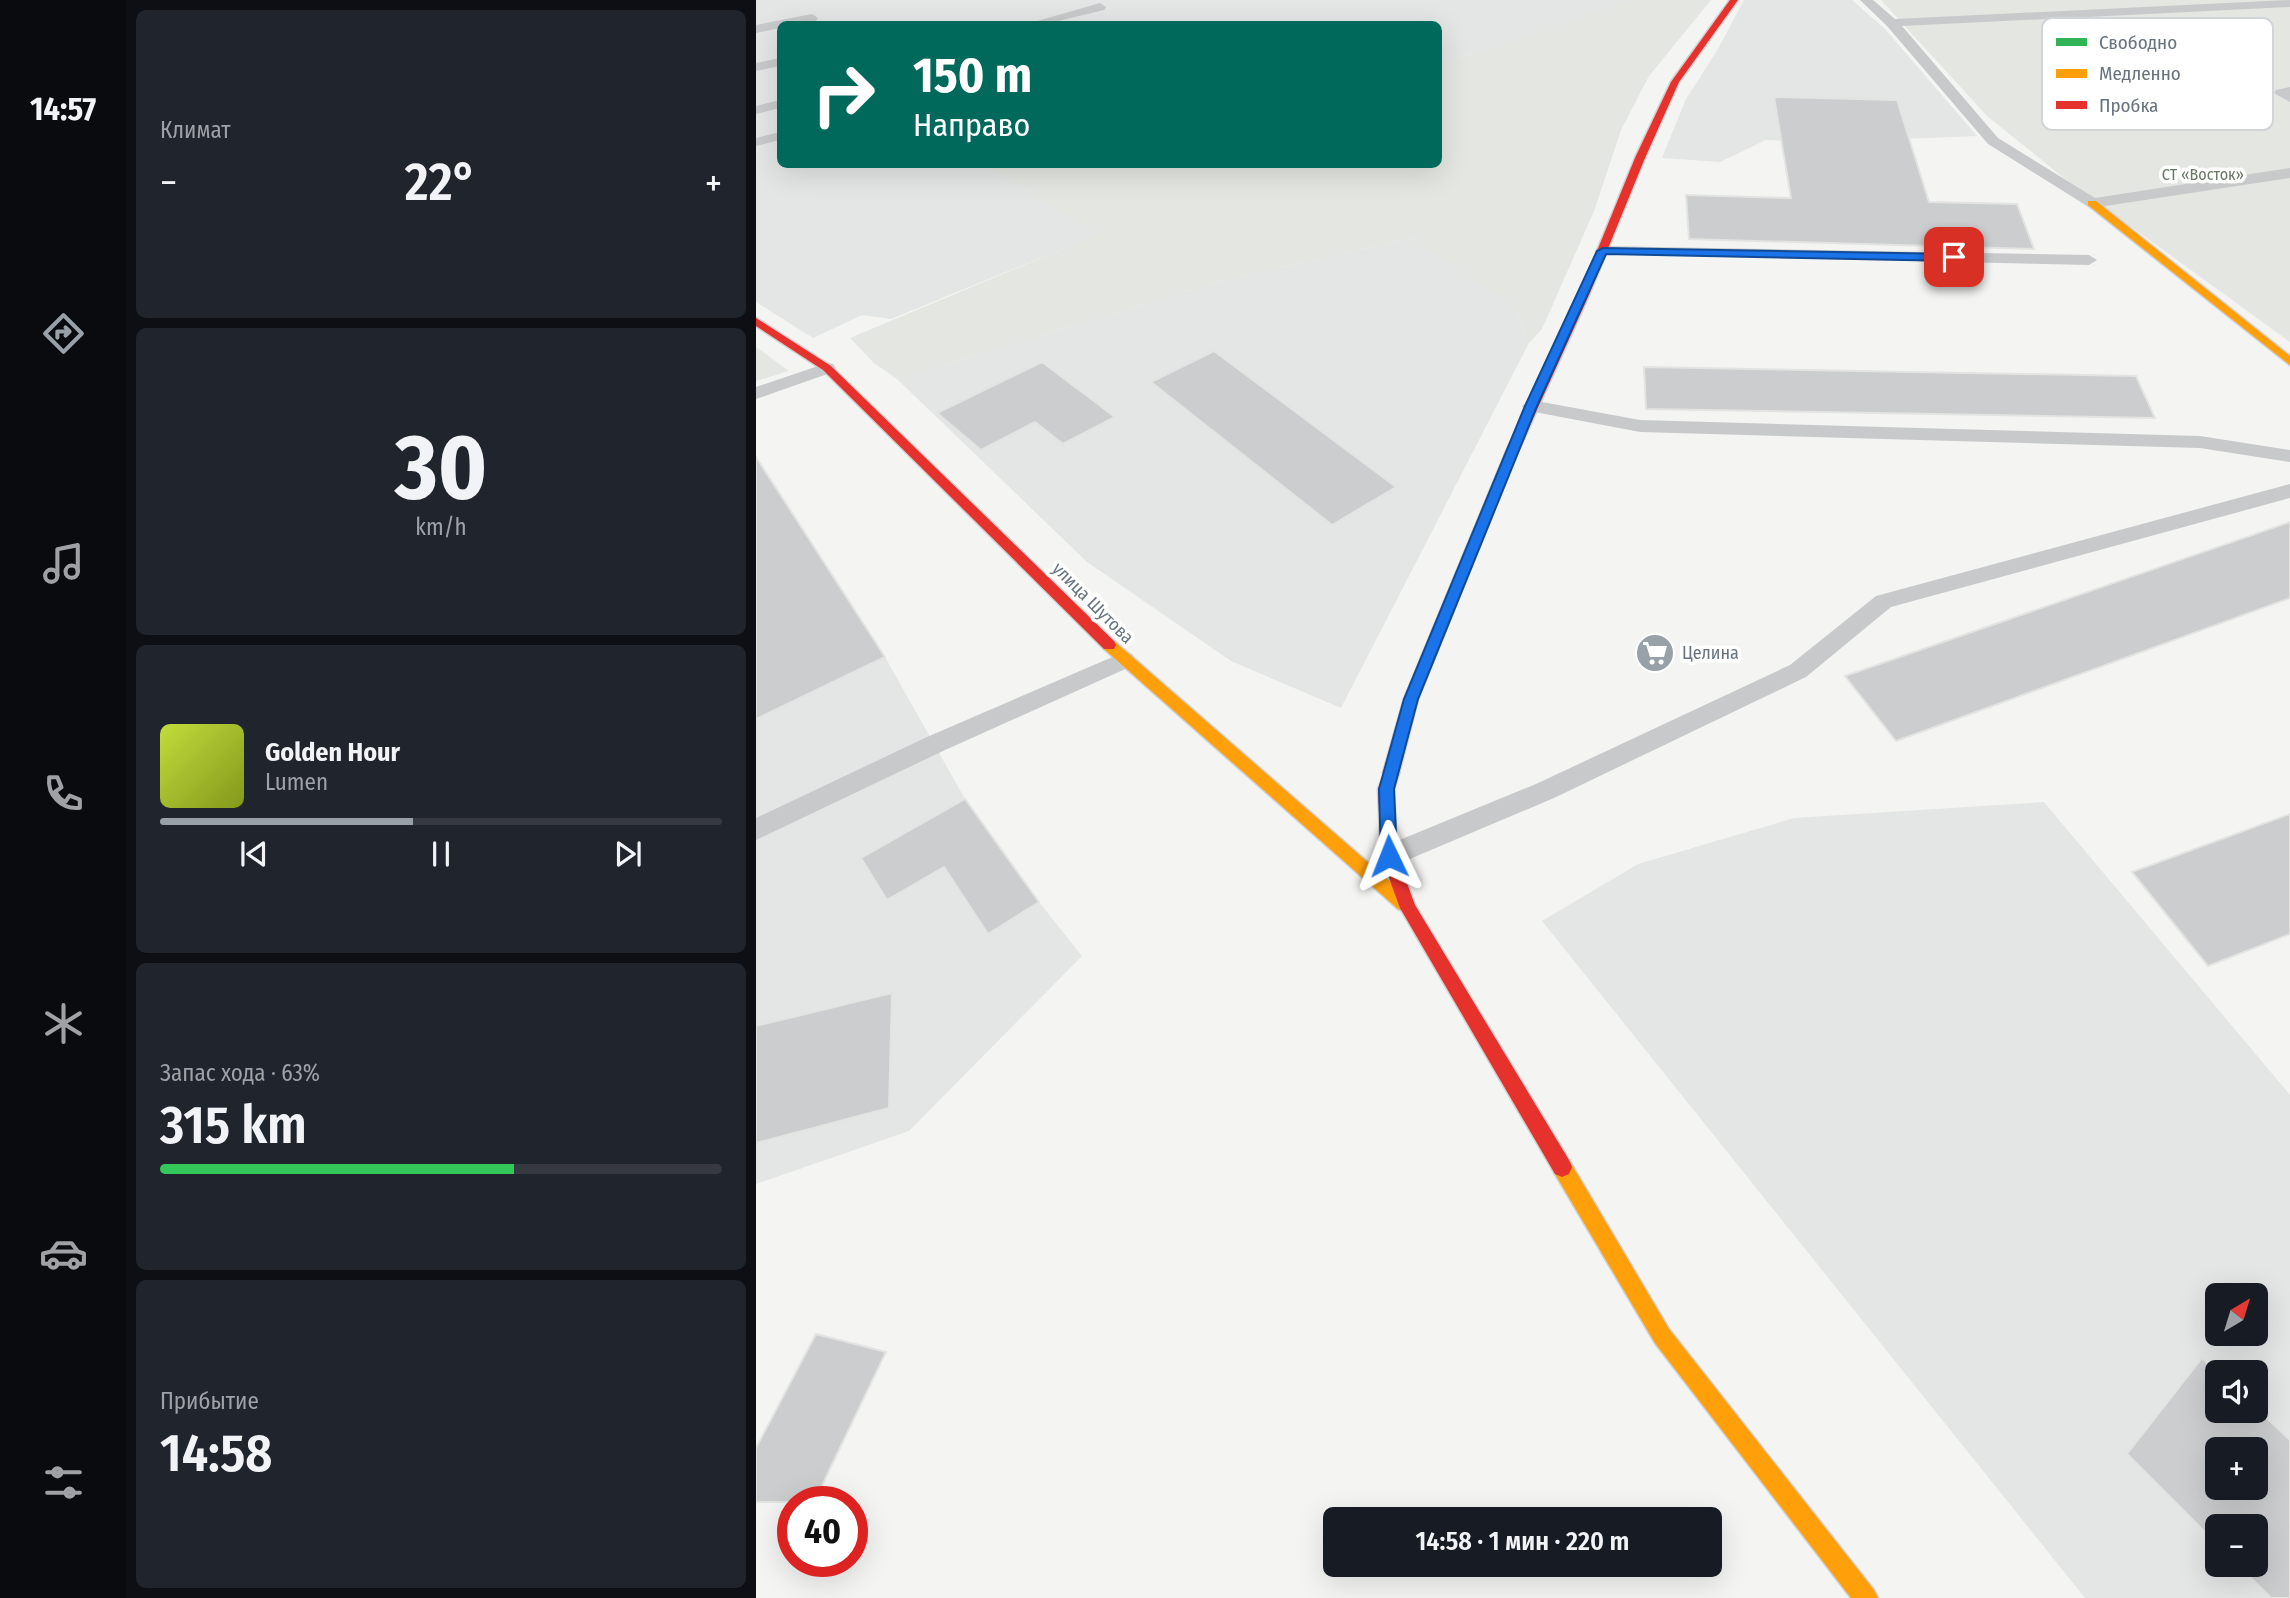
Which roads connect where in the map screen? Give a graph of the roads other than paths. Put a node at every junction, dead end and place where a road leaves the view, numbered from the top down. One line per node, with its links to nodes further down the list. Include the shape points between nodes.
1 (1734, 0): 21 (street, via 1675,82)
2 (1866, 0): 8 (lane)
3 (2290, 3): 8 (lane)
4 (1100, 7): 7 (lane)
5 (812, 18): 6 (lane)
6 (797, 21)
7 (1045, 21)
8 (1892, 23): 20 (lane, via 1993,141)
9 (777, 25): 10 (lane)
10 (756, 29)
11 (777, 63): 12 (lane)
12 (756, 67)
13 (2290, 91): 14 (lane, via 2281,93)
14 (2290, 98)
15 (777, 105): 16 (lane)
16 (756, 110)
17 (777, 137): 18 (lane)
18 (756, 142)
19 (2290, 173): 20 (lane)
20 (2092, 203): 24 (street)
21 (1603, 251): 22 (lane); 27 (street)
22 (2089, 260)
23 (756, 321): 25 (street, улица Шутова)
24 (2290, 362)
25 (827, 368): 26 (lane); 30 (street, улица Шутова)
26 (756, 393)
27 (1531, 406): 28 (lane, via 1640,426 2200,442); 32 (street, via 1411,699 1387,789)
28 (2290, 456)
29 (2290, 491): 32 (lane, via 1884,601 1798,671 1545,791)
30 (1124, 660): 31 (lane); 33 (street, улица Шутова)
31 (756, 830)
32 (1389, 856): 33 (street)
33 (1408, 908): 34 (street, via 1662,1336)
34 (1866, 1598)

